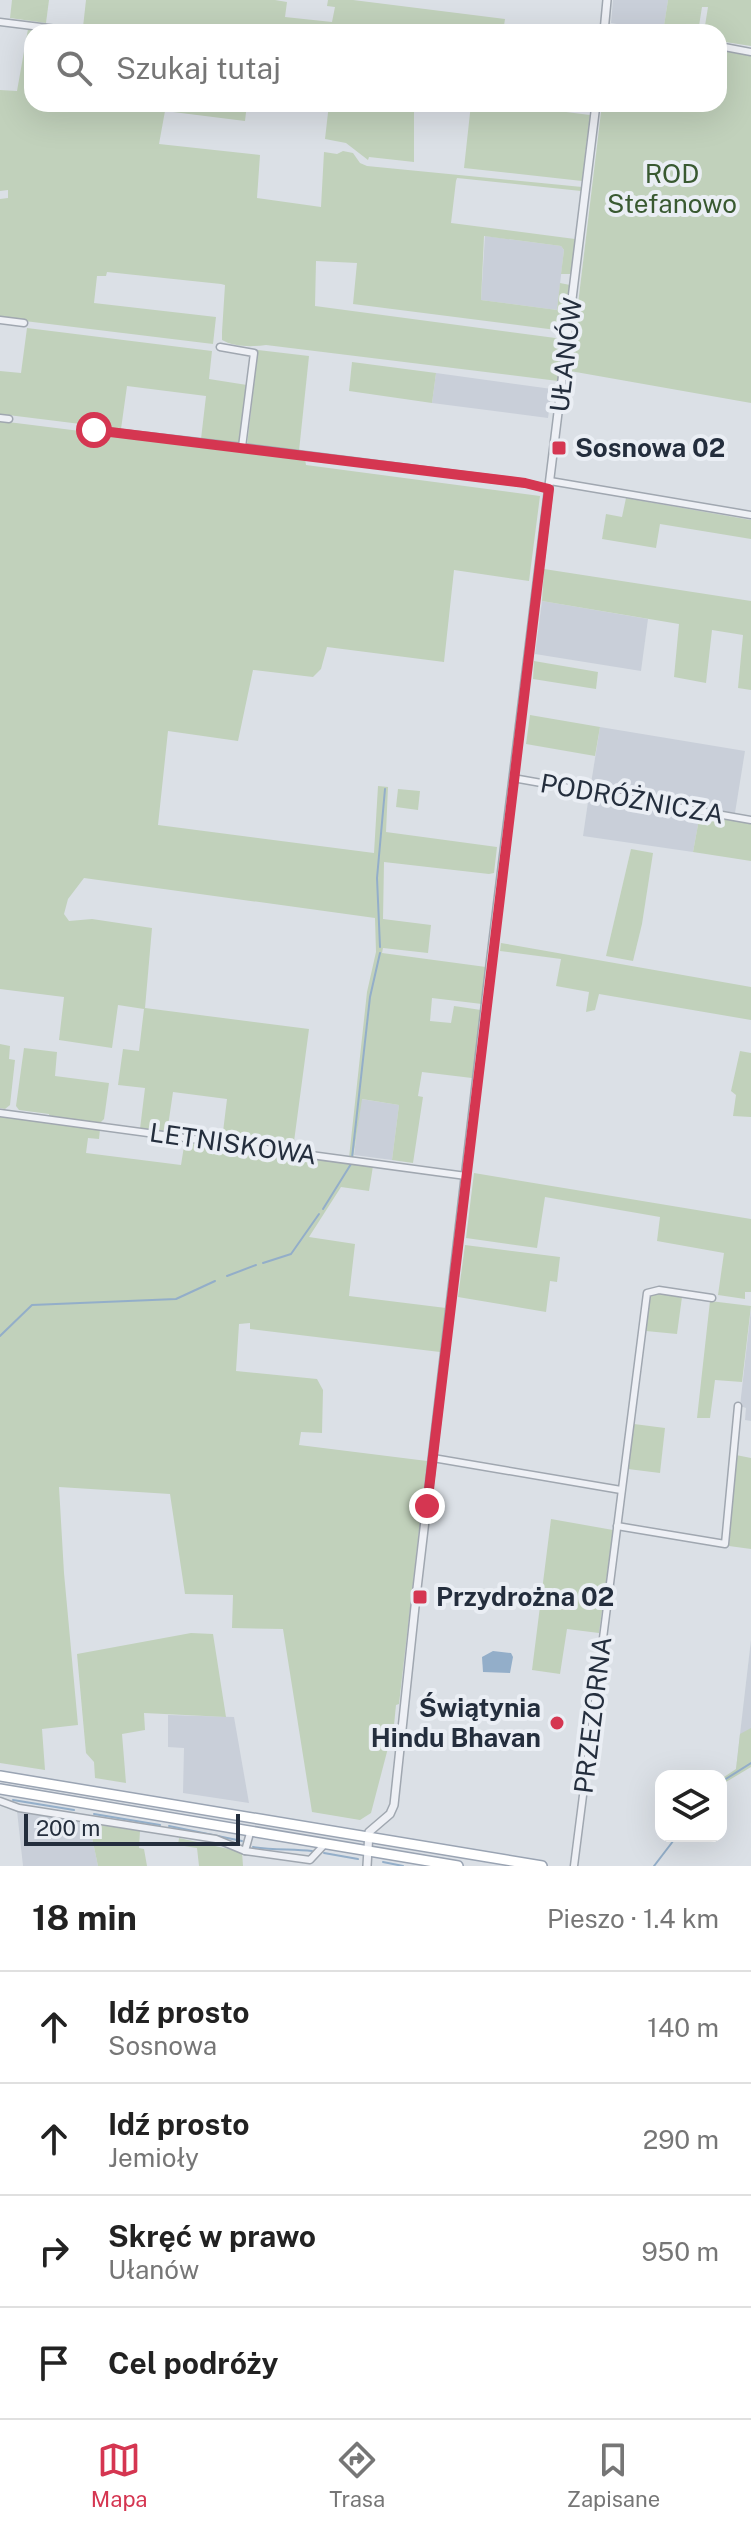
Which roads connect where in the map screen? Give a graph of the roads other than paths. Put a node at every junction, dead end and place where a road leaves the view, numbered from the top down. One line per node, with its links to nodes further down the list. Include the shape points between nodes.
1 (607, 0): 3 (street)
2 (0, 22): 4 (street)
3 (605, 24)
4 (24, 25)
5 (727, 48): 6 (street)
6 (751, 52)
7 (595, 112): 15 (street, UŁANÓW)
8 (0, 320): 9 (street)
9 (24, 323)
10 (220, 347): 14 (street, via 254,353)
11 (0, 418): 12 (street)
12 (9, 419)
13 (94, 430): 14 (street)
14 (242, 447): 15 (street)
15 (550, 485): 16 (street); 17 (street, UŁANÓW)
16 (751, 515)
17 (513, 778): 18 (street, PODRÓŻNICZA); 20 (street, UŁANÓW)
18 (751, 820)
19 (0, 1113): 20 (street, LETNISKOWA)
20 (466, 1176): 23 (street, UŁANÓW)
21 (712, 1298): 24 (street, PRZEZORNA, via 647,1293)
22 (738, 1406): 25 (street, via 725,1544)
23 (433, 1458): 24 (street); 30 (street, UŁANÓW, via 394,1805)
24 (621, 1490): 25 (street, PRZEZORNA)
25 (617, 1526): 37 (street, PRZEZORNA)
26 (0, 1776): 30 (main road)
27 (4, 1790): 28 (street); 29 (main road)
28 (2, 1802): 32 (street, via 216,1839)
29 (250, 1833): 31 (main road); 32 (street)
30 (369, 1836): 33 (street); 36 (main road)
31 (324, 1845): 32 (street, via 310,1860); 33 (main road)
32 (245, 1851)
33 (367, 1851): 34 (street); 35 (main road)
34 (367, 1866)
35 (458, 1866)
36 (542, 1866)
37 (574, 1866)

